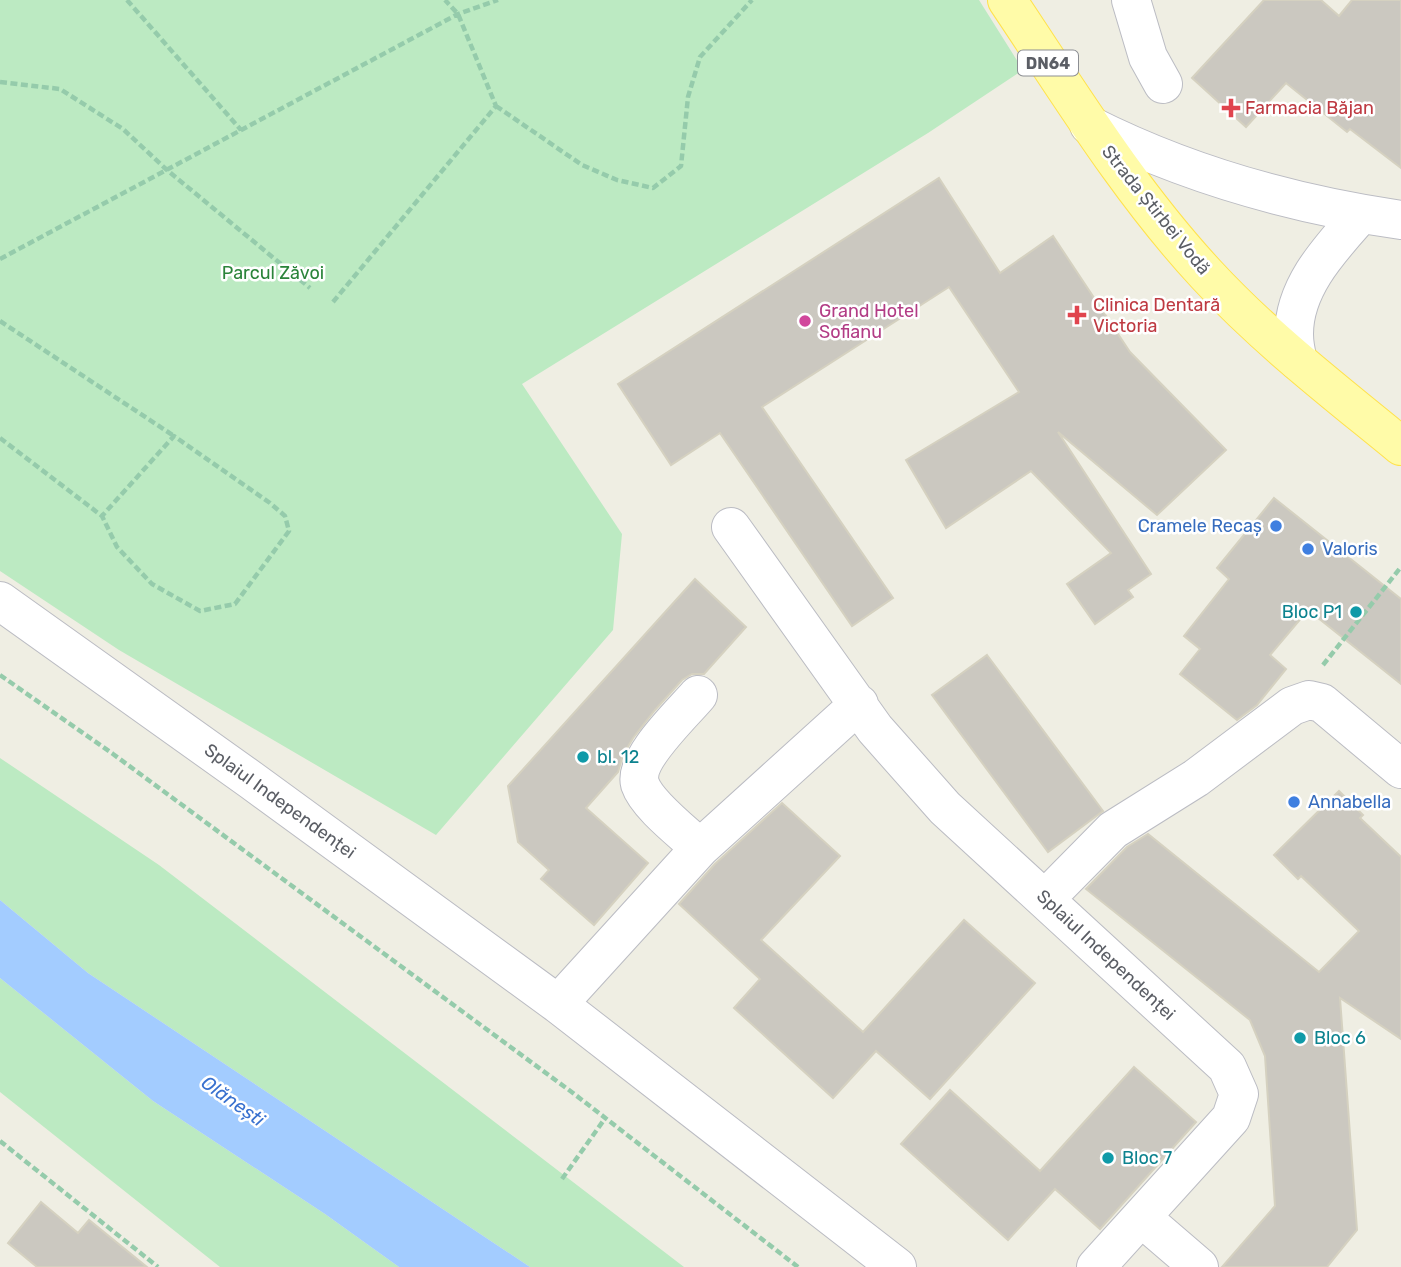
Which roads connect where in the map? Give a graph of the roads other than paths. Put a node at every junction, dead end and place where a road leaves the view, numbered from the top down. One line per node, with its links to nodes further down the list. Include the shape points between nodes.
1 (1007, 0): 4 (main road, Strada Știrbei Vodă / DN64)
2 (1132, 0): 3 (street, via 1148,57)
3 (1163, 83)
4 (1089, 125): 5 (street, via 1211,178); 7 (main road, Strada Știrbei Vodă / DN64, via 1189,255)
5 (1361, 214): 6 (street); 7 (street, via 1323,257 1304,293 1294,335)
6 (1401, 220)
7 (1298, 361): 8 (main road, Strada Știrbei Vodă / DN64)
8 (1401, 446)
9 (730, 527): 12 (street, Splaiul Independenței)
10 (0, 601): 16 (street, Splaiul Independenței)
11 (698, 695): 14 (street, via 639,769 640,784 651,801)
12 (859, 704): 14 (street); 15 (street, Splaiul Independenței, via 893,751 945,808)
13 (1401, 769): 15 (street, via 1322,703 1309,699 1292,706 1196,778 1113,830)
14 (700, 848): 16 (street)
15 (1045, 899): 17 (street, Splaiul Independenței, via 1227,1067 1239,1094 1231,1118)
16 (558, 1004): 18 (street, Splaiul Independenței)
17 (1142, 1218): 19 (street, Splaiul Independenței); 20 (street)
18 (897, 1267)
19 (1096, 1267)
20 (1199, 1267)

